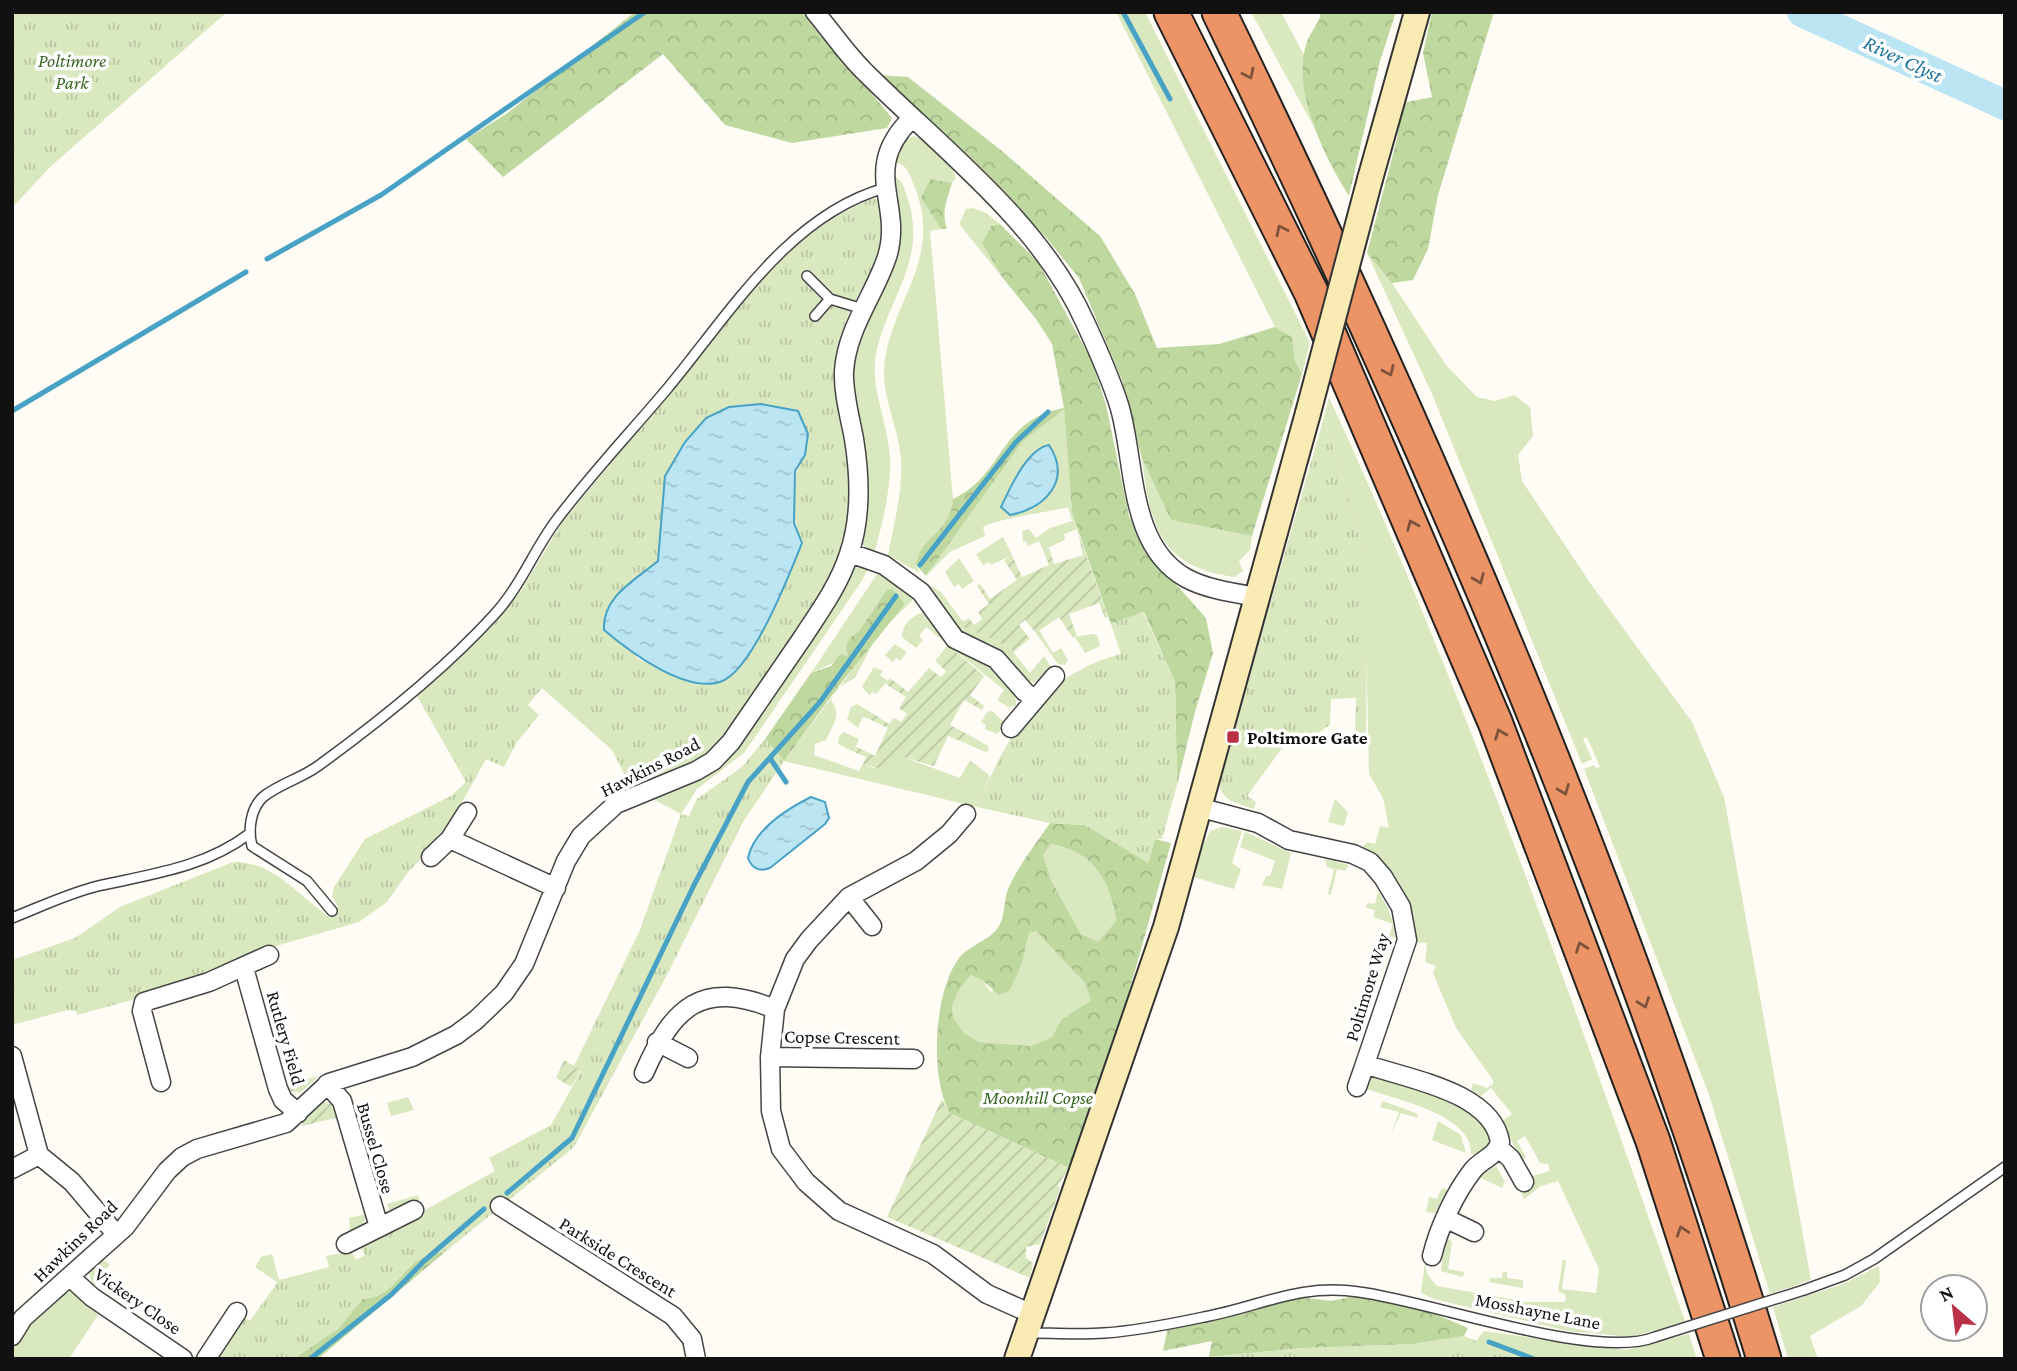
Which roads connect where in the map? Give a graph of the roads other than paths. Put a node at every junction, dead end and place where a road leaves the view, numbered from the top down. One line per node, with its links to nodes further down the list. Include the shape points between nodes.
1 (816, 12): 5 (street, via 863,71)
2 (1171, 12): 62 (highway, one-way to 2, via 1653,1141 1495,722 1311,292)
3 (1219, 12): 63 (highway, one-way to 63, via 1378,346 1525,690 1690,1128)
4 (1417, 12): 12 (main road, bridge)
5 (912, 118): 6 (street, Hawkins Road, via 891,145); 12 (street, via 977,179 1069,290 1119,406 1140,512 1163,557 1187,579)
6 (885, 188): 9 (street, Hawkins Road, via 890,222 887,256); 19 (lane, via 832,214 778,253 555,522 494,615 354,740 263,798 254,811)
7 (807, 276): 8 (lane)
8 (830, 299): 9 (lane); 10 (lane)
9 (863, 309): 11 (street, Hawkins Road, via 844,370 857,463 856,522)
10 (815, 316)
11 (850, 553): 14 (street, via 878,561 921,592 955,639 996,659); 22 (street, Hawkins Road, via 824,605 731,742 696,771 630,797 594,821 573,847)
12 (1257, 597): 16 (main road)
13 (1055, 676): 14 (street)
14 (1035, 699): 15 (street)
15 (1011, 728)
16 (1198, 807): 35 (street, Poltimore Way, via 1258,823 1289,839 1353,854 1370,862 1383,877 1401,907 1407,940); 56 (main road, via 1144,996)
17 (467, 813): 20 (street)
18 (965, 814): 23 (street, Copse Crescent, via 944,827 916,862)
19 (249, 834): 24 (lane, via 252,846 307,881); 25 (lane, via 205,860 97,886)
20 (450, 839): 21 (street); 22 (street)
21 (431, 857)
22 (556, 888): 38 (street, Hawkins Road, via 524,964 486,1012 456,1035 412,1057)
23 (849, 897): 26 (street); 29 (street, Copse Crescent, via 795,960)
24 (331, 911)
25 (12, 918)
26 (872, 926)
27 (269, 955): 28 (street)
28 (244, 968): 37 (street, via 144,1002 142,1011); 40 (street, Rutlery Field, via 278,1090)
29 (775, 1009): 30 (street, Copse Crescent, via 751,1000 707,999 677,1016); 33 (street, Copse Crescent)
30 (657, 1042): 32 (street); 36 (street, Copse Crescent)
31 (12, 1056): 42 (street)
32 (688, 1058)
33 (770, 1058): 34 (street, Copse Crescent); 56 (street, Copse Crescent, via 772,1119 781,1149 807,1181 839,1211 933,1254)
34 (914, 1059)
35 (1365, 1064): 39 (street, Poltimore Way); 41 (street, Poltimore Way, via 1474,1102 1499,1136)
36 (644, 1073)
37 (161, 1082)
38 (327, 1084): 40 (street, Hawkins Road); 49 (street, Bussel Close, via 342,1101)
39 (1357, 1087)
40 (298, 1113): 51 (street, Hawkins Road, via 286,1123 181,1157)
41 (1499, 1148): 45 (street, Poltimore Way); 48 (street, via 1474,1169)
42 (39, 1155): 44 (street); 51 (street, via 72,1182)
43 (2005, 1167): 56 (lane, Mosshayne Lane, bridge, via 1845,1275 1644,1342 1598,1341 1360,1292 1279,1295 1206,1317 1116,1332 1035,1333)
44 (12, 1169)
45 (1524, 1182)
46 (500, 1206): 60 (street, Parkside Crescent, via 673,1316 692,1339)
47 (414, 1210): 49 (street, Bussel Close)
48 (1445, 1218): 50 (street); 53 (street)
49 (379, 1227): 52 (street, Bussel Close)
50 (1474, 1232)
51 (116, 1234): 54 (street, Hawkins Road)
52 (346, 1244)
53 (1432, 1256)
54 (70, 1277): 57 (street, Hawkins Road, via 23,1318); 58 (street, Vickery Close)
55 (237, 1312): 59 (street)
56 (1030, 1321): 61 (main road)
57 (12, 1336)
58 (183, 1359)
59 (206, 1359)
60 (696, 1359)
61 (1017, 1359)
62 (1723, 1359)
63 (1764, 1359)

